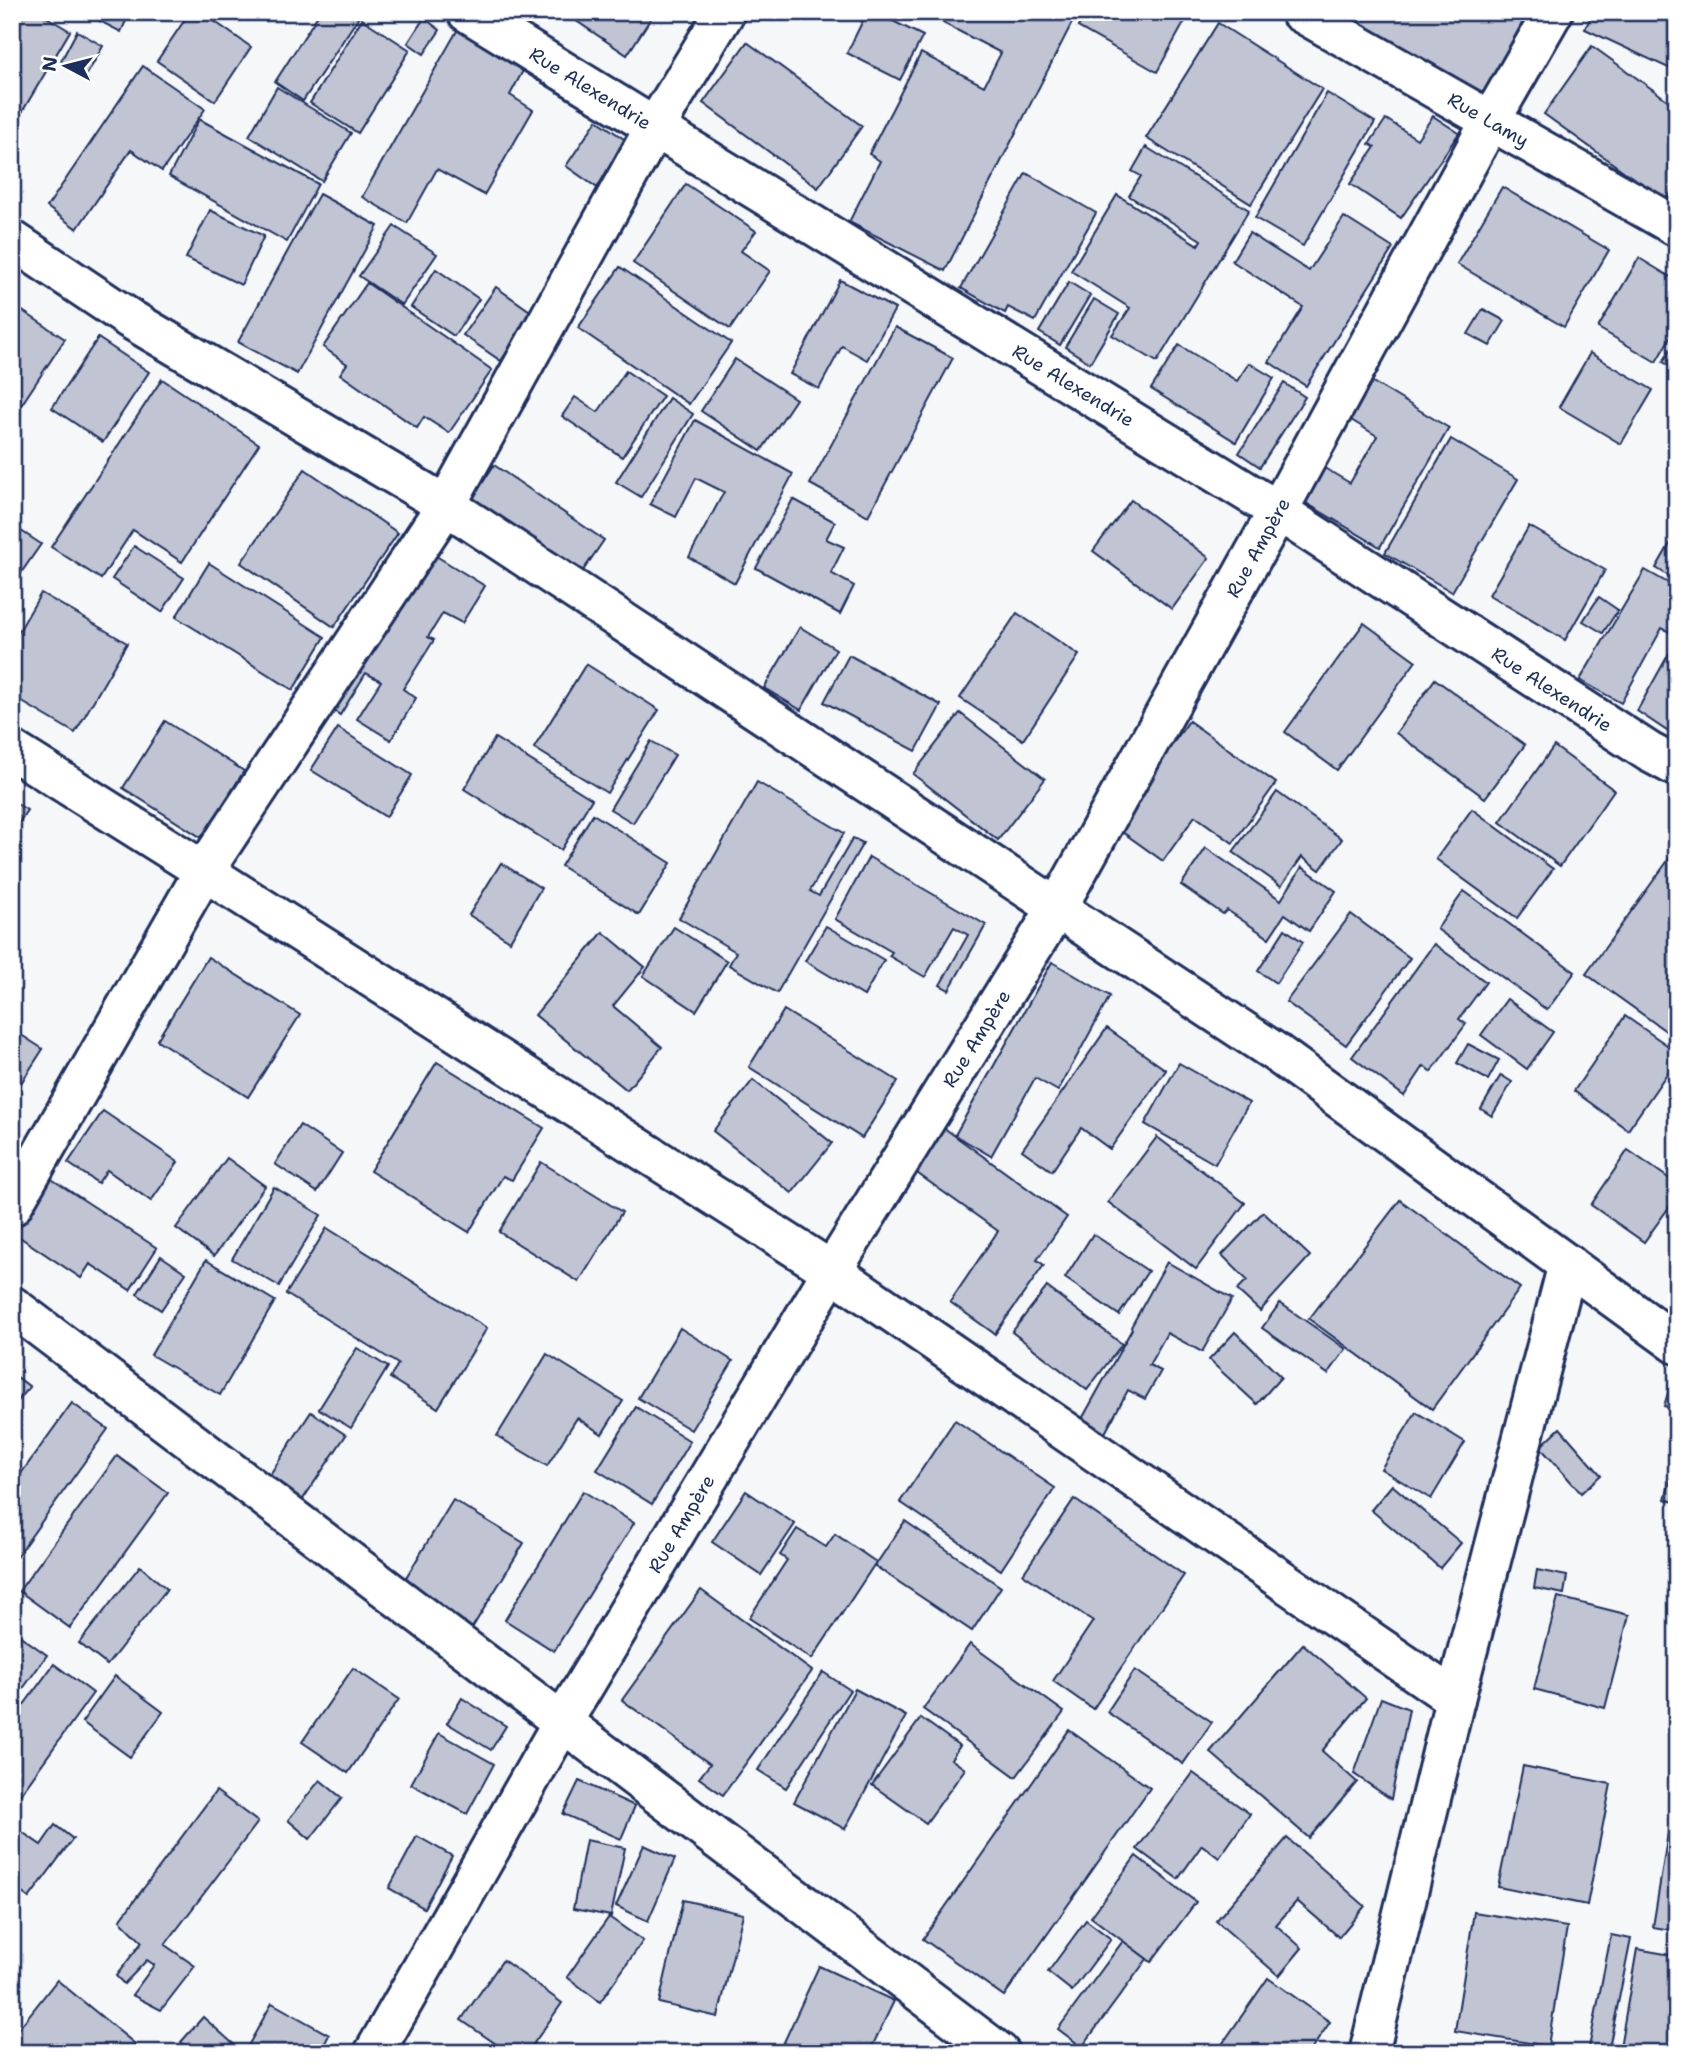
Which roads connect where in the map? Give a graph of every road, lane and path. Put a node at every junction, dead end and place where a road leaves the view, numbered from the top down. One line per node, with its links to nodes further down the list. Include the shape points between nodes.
1 (467, 12): 6 (street, Rue Alexendrie)
2 (725, 12): 6 (street)
3 (1300, 12): 5 (street, Rue Lamy)
4 (1553, 12): 5 (street, Rue Ampère)
5 (1491, 120): 7 (street, Rue Lamy); 10 (street, Rue Ampère)
6 (655, 127): 9 (street); 10 (street, Rue Alexendrie)
7 (1677, 227)
8 (12, 240): 9 (street, via 130,319)
9 (446, 505): 13 (street); 14 (street)
10 (1279, 511): 12 (street, Rue Alexendrie); 14 (street, Rue Ampère)
11 (12, 750): 13 (street)
12 (1677, 767)
13 (204, 870): 15 (street); 17 (street)
14 (1057, 908): 16 (street, via 1275,1052); 17 (street, Rue Ampère)
15 (12, 1206)
16 (1568, 1264): 19 (street); 20 (street)
17 (832, 1271): 20 (street); 21 (street, Rue Ampère)
18 (12, 1306): 21 (street)
19 (1677, 1344)
20 (1455, 1699): 24 (street)
21 (562, 1721): 22 (street); 23 (street, Rue Ampère)
22 (991, 2050)
23 (374, 2053)
24 (1370, 2053)

